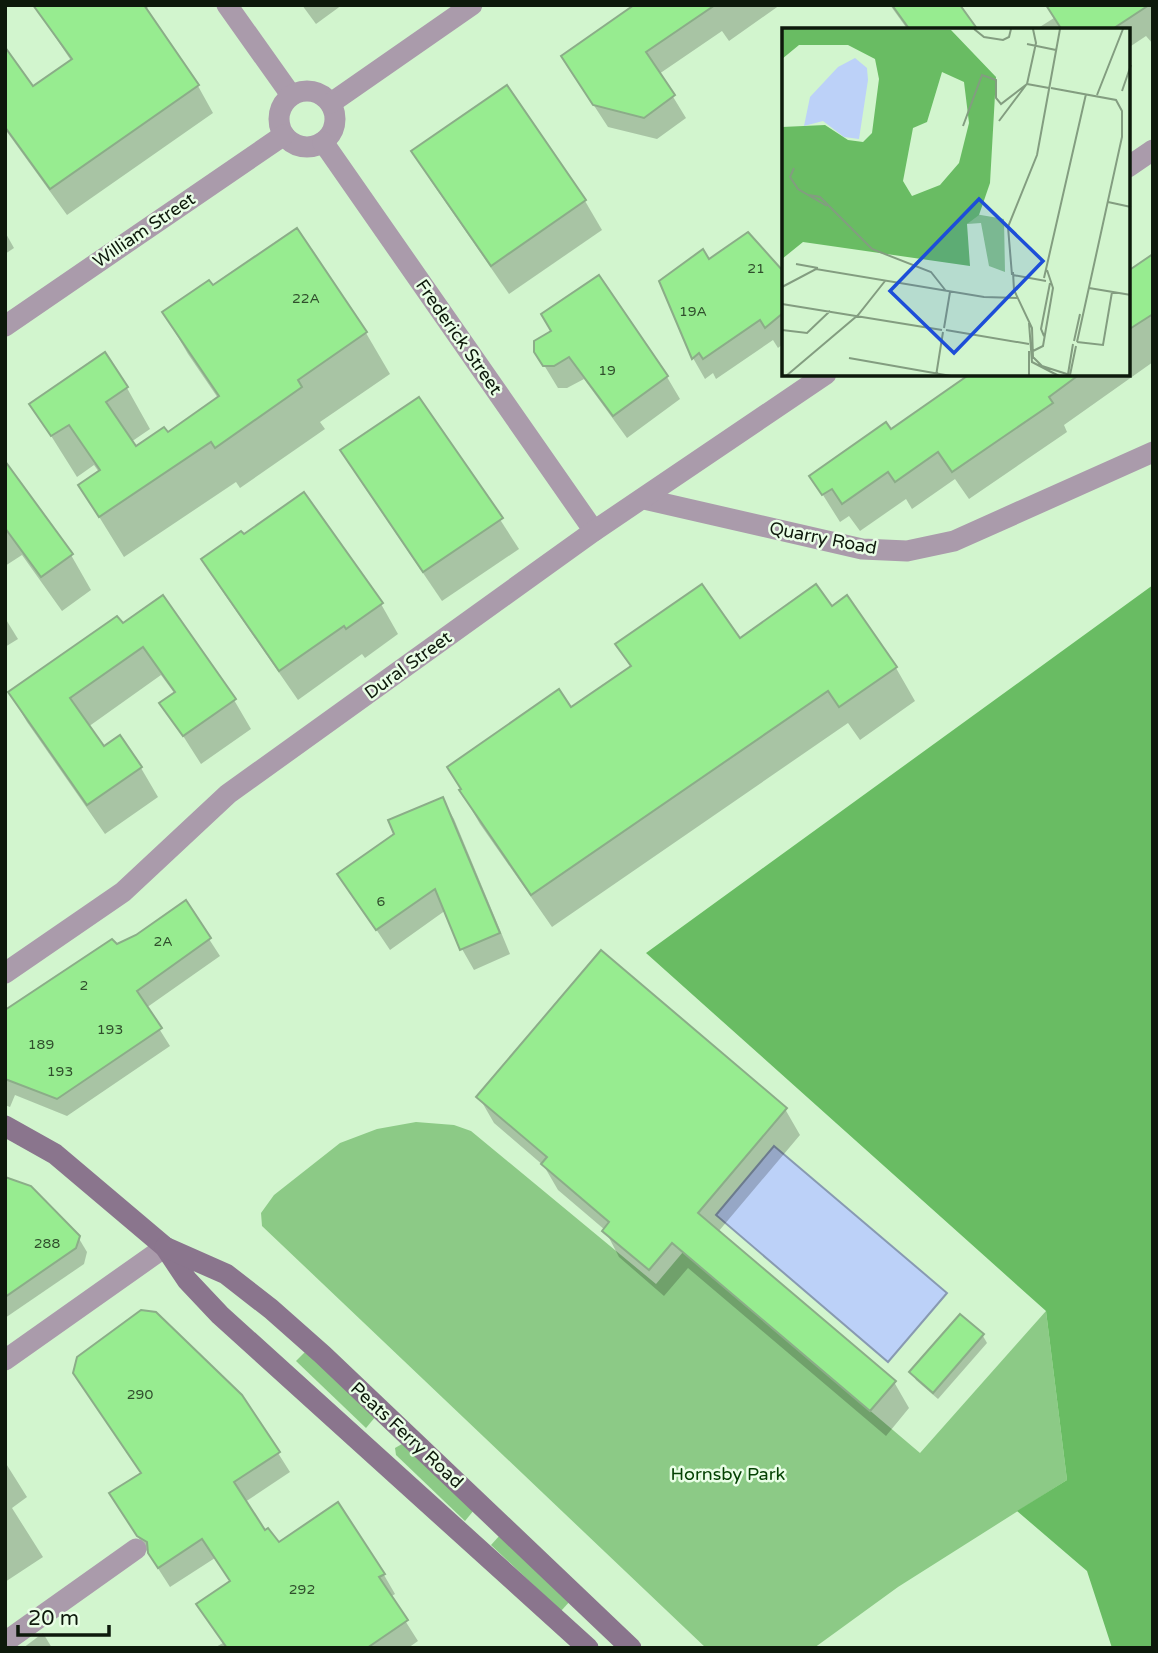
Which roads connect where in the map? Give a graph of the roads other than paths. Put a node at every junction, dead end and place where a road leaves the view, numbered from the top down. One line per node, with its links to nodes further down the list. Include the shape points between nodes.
1 (227, 5): 3 (street)
2 (472, 5): 4 (street)
3 (291, 95): 4 (street, via 312,91); 5 (street, via 279,113)
4 (331, 103): 6 (street, via 335,124)
5 (284, 135): 6 (street, via 302,146); 9 (street, William Street)
6 (323, 142): 13 (street, Frederick Street)
7 (1153, 150): 8 (street)
8 (1130, 166)
9 (5, 326)
10 (823, 376): 12 (street, Dural Street)
11 (1153, 452): 12 (street, Quarry Road, via 954,541 907,551 862,549)
12 (644, 499): 13 (street, Dural Street)
13 (594, 531): 14 (street, Dural Street, via 228,794 124,892)
14 (5, 973)
15 (5, 1126): 16 (main road, Peats Ferry Road, via 55,1154)
16 (165, 1247): 17 (street); 20 (main road, Peats Ferry Road, via 187,1280 220,1315); 21 (main road, Peats Ferry Road, via 226,1274 279,1315)
17 (5, 1360)
18 (136, 1549): 19 (street)
19 (5, 1642)
20 (588, 1648)
21 (631, 1648)

